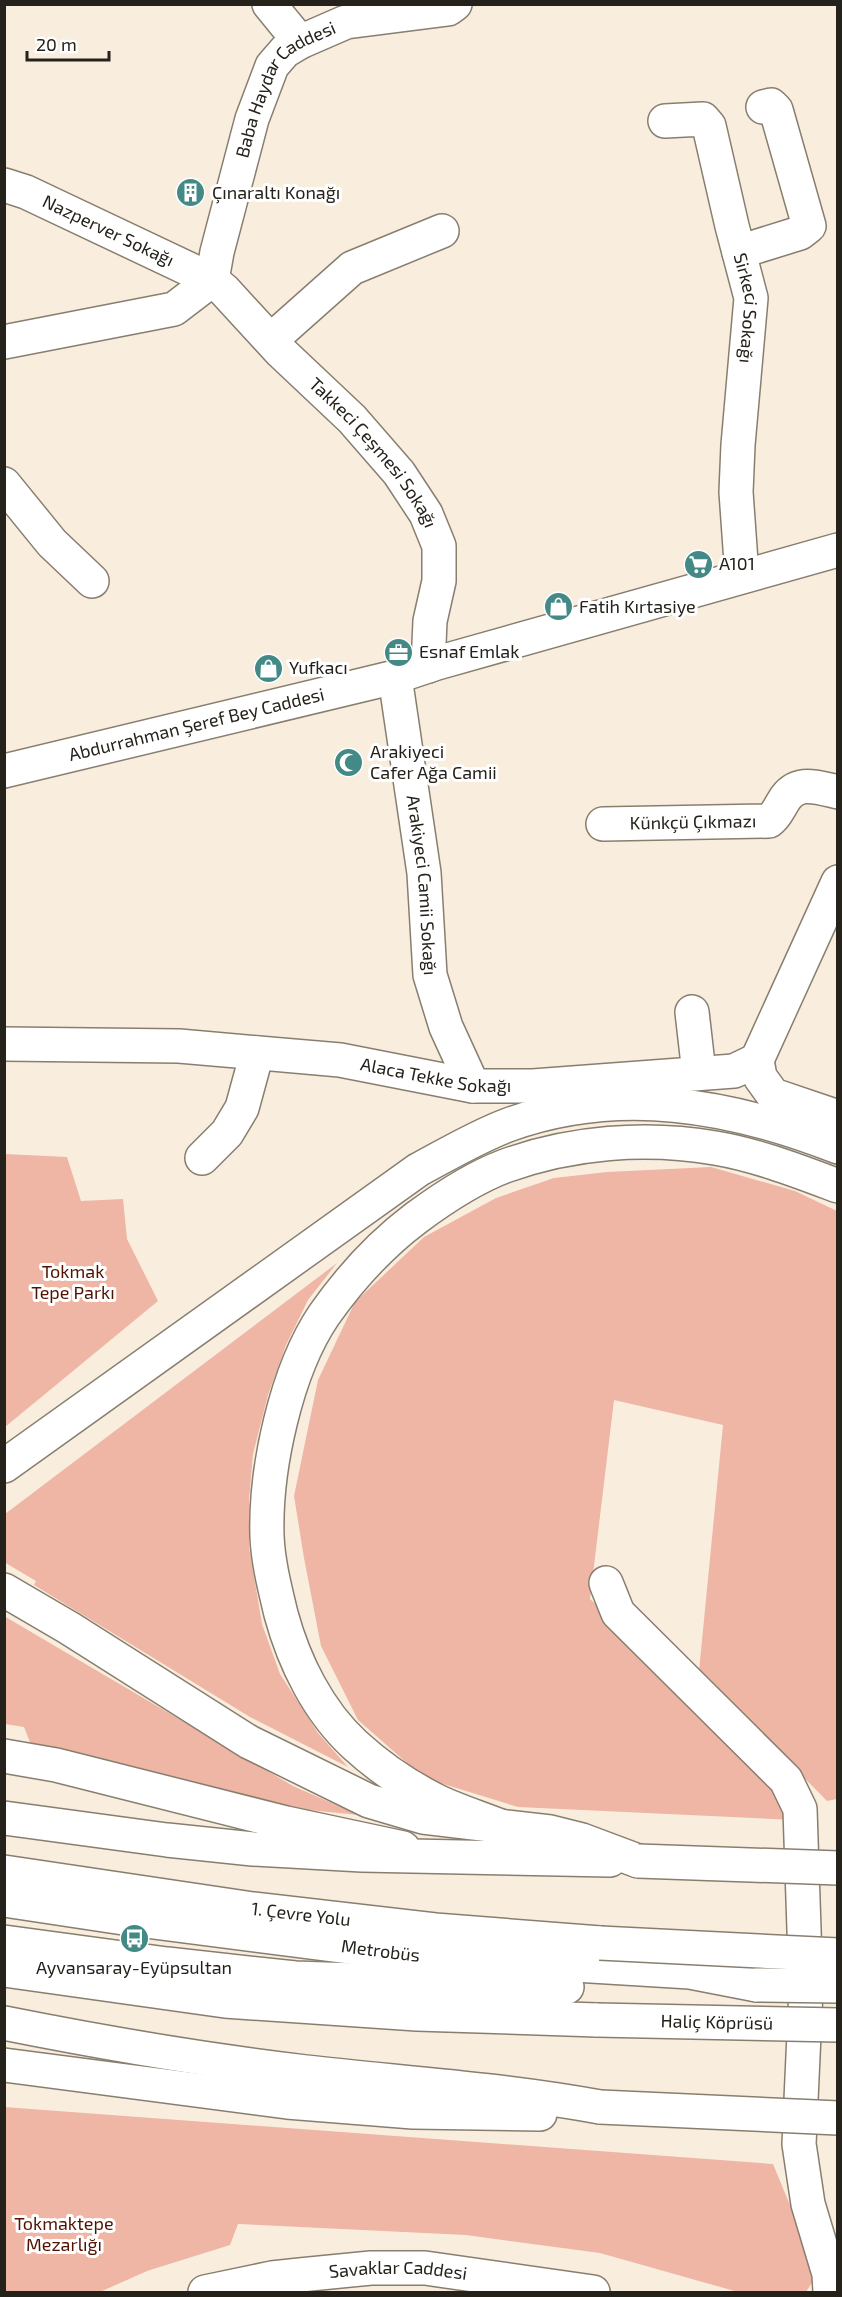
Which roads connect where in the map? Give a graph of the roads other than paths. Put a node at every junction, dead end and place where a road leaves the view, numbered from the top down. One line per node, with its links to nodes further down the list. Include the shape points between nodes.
1 (269, 4): 3 (main road)
2 (450, 6): 3 (main road, Baba Haydar Caddesi, via 346,22)
3 (300, 42): 9 (main road, Baba Haydar Caddesi, via 272,66 252,119)
4 (763, 107): 8 (main road, via 771,105 776,110 809,226 800,233)
5 (665, 121): 8 (main road, Sirkeci Sokağı, via 703,119 709,126)
6 (4, 185): 9 (main road, Nazperver Sokağı, via 27,192)
7 (442, 231): 10 (main road, via 352,268)
8 (739, 252): 14 (main road, Sirkeci Sokağı, via 751,298 737,480)
9 (212, 280): 10 (main road, Takkeci Çeşmesi Sokağı); 11 (main road, via 174,309)
10 (271, 340): 16 (main road, Takkeci Çeşmesi Sokağı, via 352,419 399,473 426,514 439,546 439,581 430,621)
11 (4, 342)
12 (4, 484): 15 (main road, via 52,543)
13 (837, 550): 14 (main road, Abdurrahman Şeref Bey Caddesi)
14 (742, 576): 16 (main road, Abdurrahman Şeref Bey Caddesi)
15 (92, 581)
16 (428, 666): 17 (main road, Abdurrahman Şeref Bey Caddesi)
17 (395, 677): 18 (main road, Abdurrahman Şeref Bey Caddesi); 27 (main road, Arakiyeci Camii Sokağı, via 424,873 430,975 446,1027)
18 (4, 771)
19 (837, 792): 20 (main road, Künkçü Çıkmazı, via 797,786 769,821)
20 (603, 824)
21 (837, 882): 25 (main road)
22 (692, 1012): 26 (main road)
23 (4, 1044): 24 (main road, Alaca Tekke Sokağı, via 179,1046)
24 (257, 1053): 27 (main road, Alaca Tekke Sokağı, via 340,1060); 30 (main road, via 242,1108 227,1133)
25 (757, 1060): 26 (main road, Alaca Tekke Sokağı, via 734,1071); 28 (main road, via 760,1077 773,1095)
26 (699, 1073): 27 (main road, Alaca Tekke Sokağı, via 533,1086)
27 (473, 1086)
28 (837, 1117)
29 (837, 1147): 32 (main road, via 752,1120 691,1106 651,1102 558,1110 509,1125 418,1170)
30 (202, 1158)
31 (837, 1186): 37 (main road, via 715,1148 653,1142 554,1152 503,1167 441,1199 397,1232 361,1268 323,1317 302,1358 280,1421 270,1473 267,1537 275,1592 288,1638 324,1708 355,1744 435,1800)
32 (4, 1466)
33 (606, 1583): 57 (main road, via 618,1613 786,1780 800,1809 806,1990 799,2144 808,2204 829,2274)
34 (4, 1590): 37 (main road, via 249,1742 369,1801 423,1817)
35 (4, 1756): 38 (main road)
36 (4, 1818): 38 (main road, via 253,1849)
37 (503, 1827): 39 (main road, via 582,1840)
38 (437, 1855): 39 (main road)
39 (638, 1861): 40 (main road, bridge)
40 (837, 1868)
41 (4, 1872): 44 (main road, 1. Çevre Yolu, bridge, via 253,1909 435,1930)
42 (4, 1900): 46 (main road, Metrobüs, via 411,1955 690,1972)
43 (4, 1942): 46 (main road, Metrobüs, via 295,1978 624,1989)
44 (837, 1955)
45 (4, 1970): 49 (main road, Haliç Köprüsü, bridge, via 225,2001 417,2014)
46 (757, 1985): 47 (main road, Metrobüs, bridge)
47 (837, 1986)
48 (4, 2023): 53 (main road, via 225,2061 535,2095)
49 (837, 2025)
50 (4, 2065): 52 (main road)
51 (4, 2087): 52 (main road, via 180,2102)
52 (287, 2102): 53 (main road, via 493,2115)
53 (600, 2107): 54 (main road, bridge)
54 (837, 2118)
55 (205, 2292): 56 (main road, Savaklar Caddesi, via 272,2278 371,2268 424,2268)
56 (593, 2292)
57 (830, 2292)

